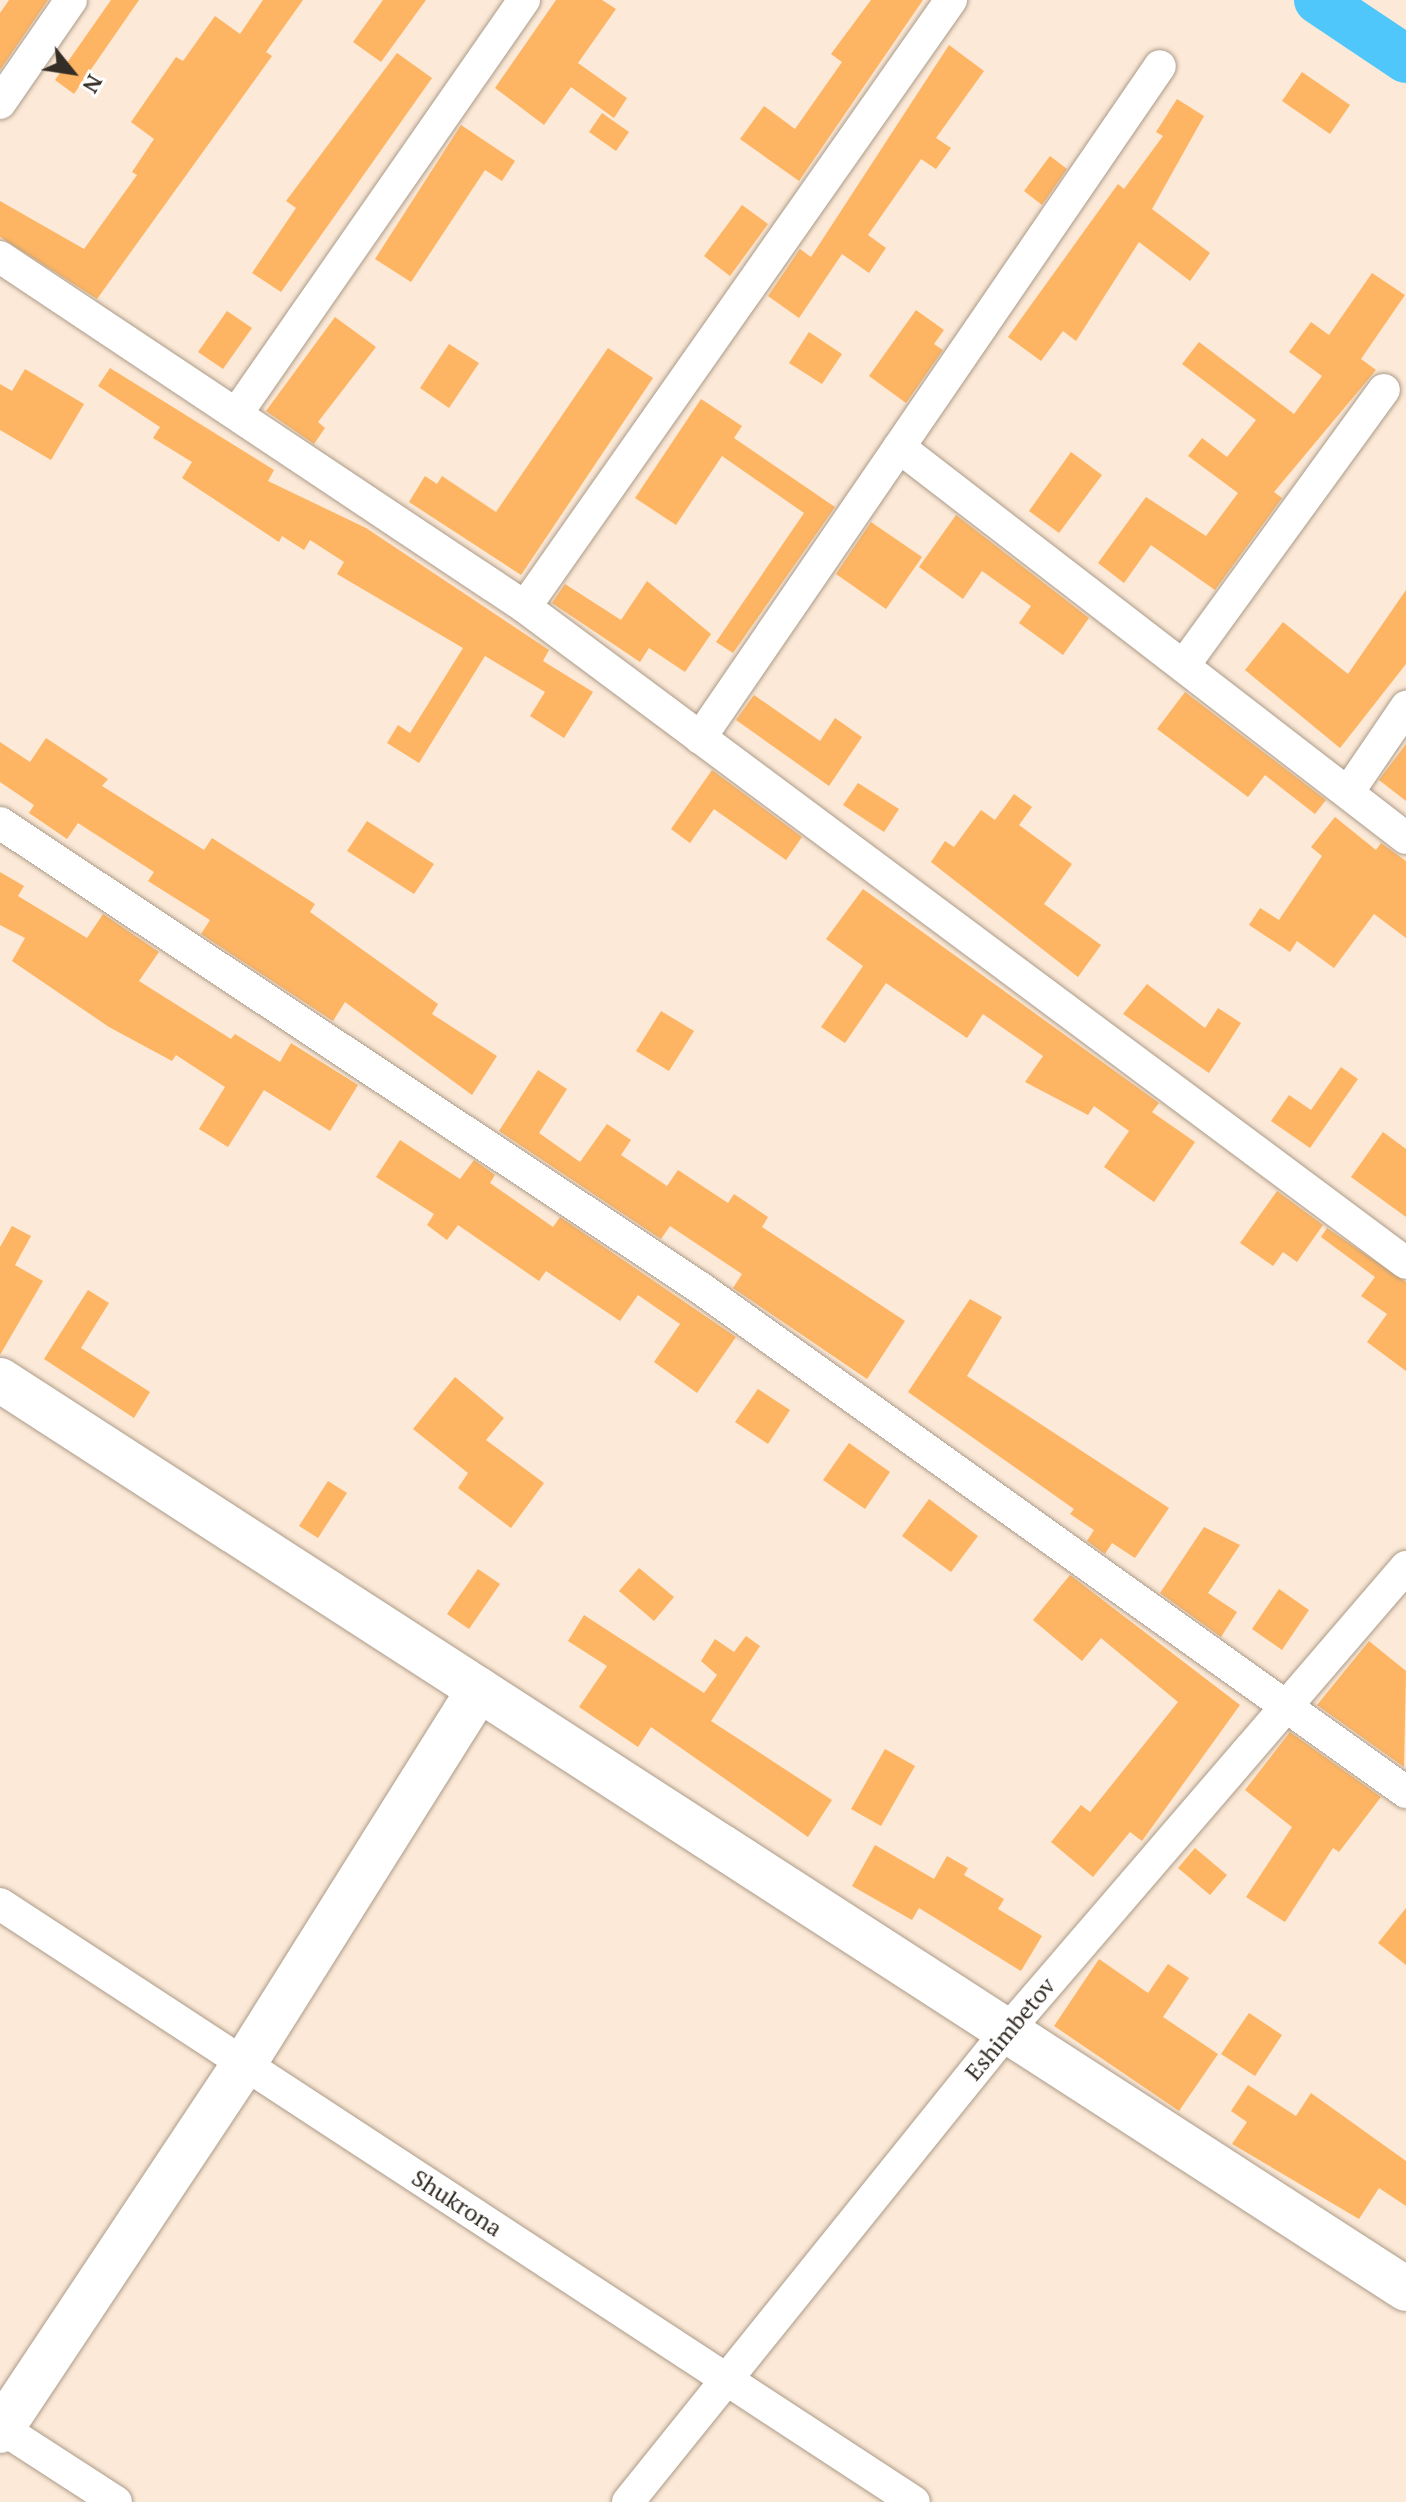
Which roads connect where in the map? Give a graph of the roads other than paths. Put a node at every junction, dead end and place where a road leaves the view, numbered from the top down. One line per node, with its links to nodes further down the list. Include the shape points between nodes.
1 (71, 0): 5 (street)
2 (524, 0): 8 (street)
3 (951, 0): 10 (street)
4 (1160, 66): 9 (street)
5 (0, 103)
6 (0, 257): 8 (street)
7 (1384, 390): 11 (street)
8 (237, 413): 10 (street)
9 (899, 447): 11 (street); 13 (street)
10 (525, 607): 13 (street)
11 (1184, 665): 14 (street)
12 (1406, 707): 14 (street)
13 (700, 738): 17 (street)
14 (1349, 791): 16 (street)
15 (0, 823): 21 (street, via 699,1287)
16 (1406, 838)
17 (1406, 1263)
18 (0, 1380): 20 (main road)
19 (1406, 1567): 21 (street, Eshimbetov)
20 (479, 1690): 24 (main road); 25 (main road)
21 (1287, 1703): 22 (street); 24 (street, Eshimbetov)
22 (1406, 1792)
23 (0, 1904): 25 (street, Shukrona)
24 (1007, 2031): 26 (main road); 27 (street, Eshimbetov)
25 (244, 2064): 27 (street, Shukrona); 28 (main road)
26 (1406, 2289)
27 (725, 2379): 30 (street, Eshimbetov); 31 (street, Shukrona)
28 (1, 2429): 29 (street)
29 (116, 2502)
30 (628, 2502)
31 (914, 2502)

